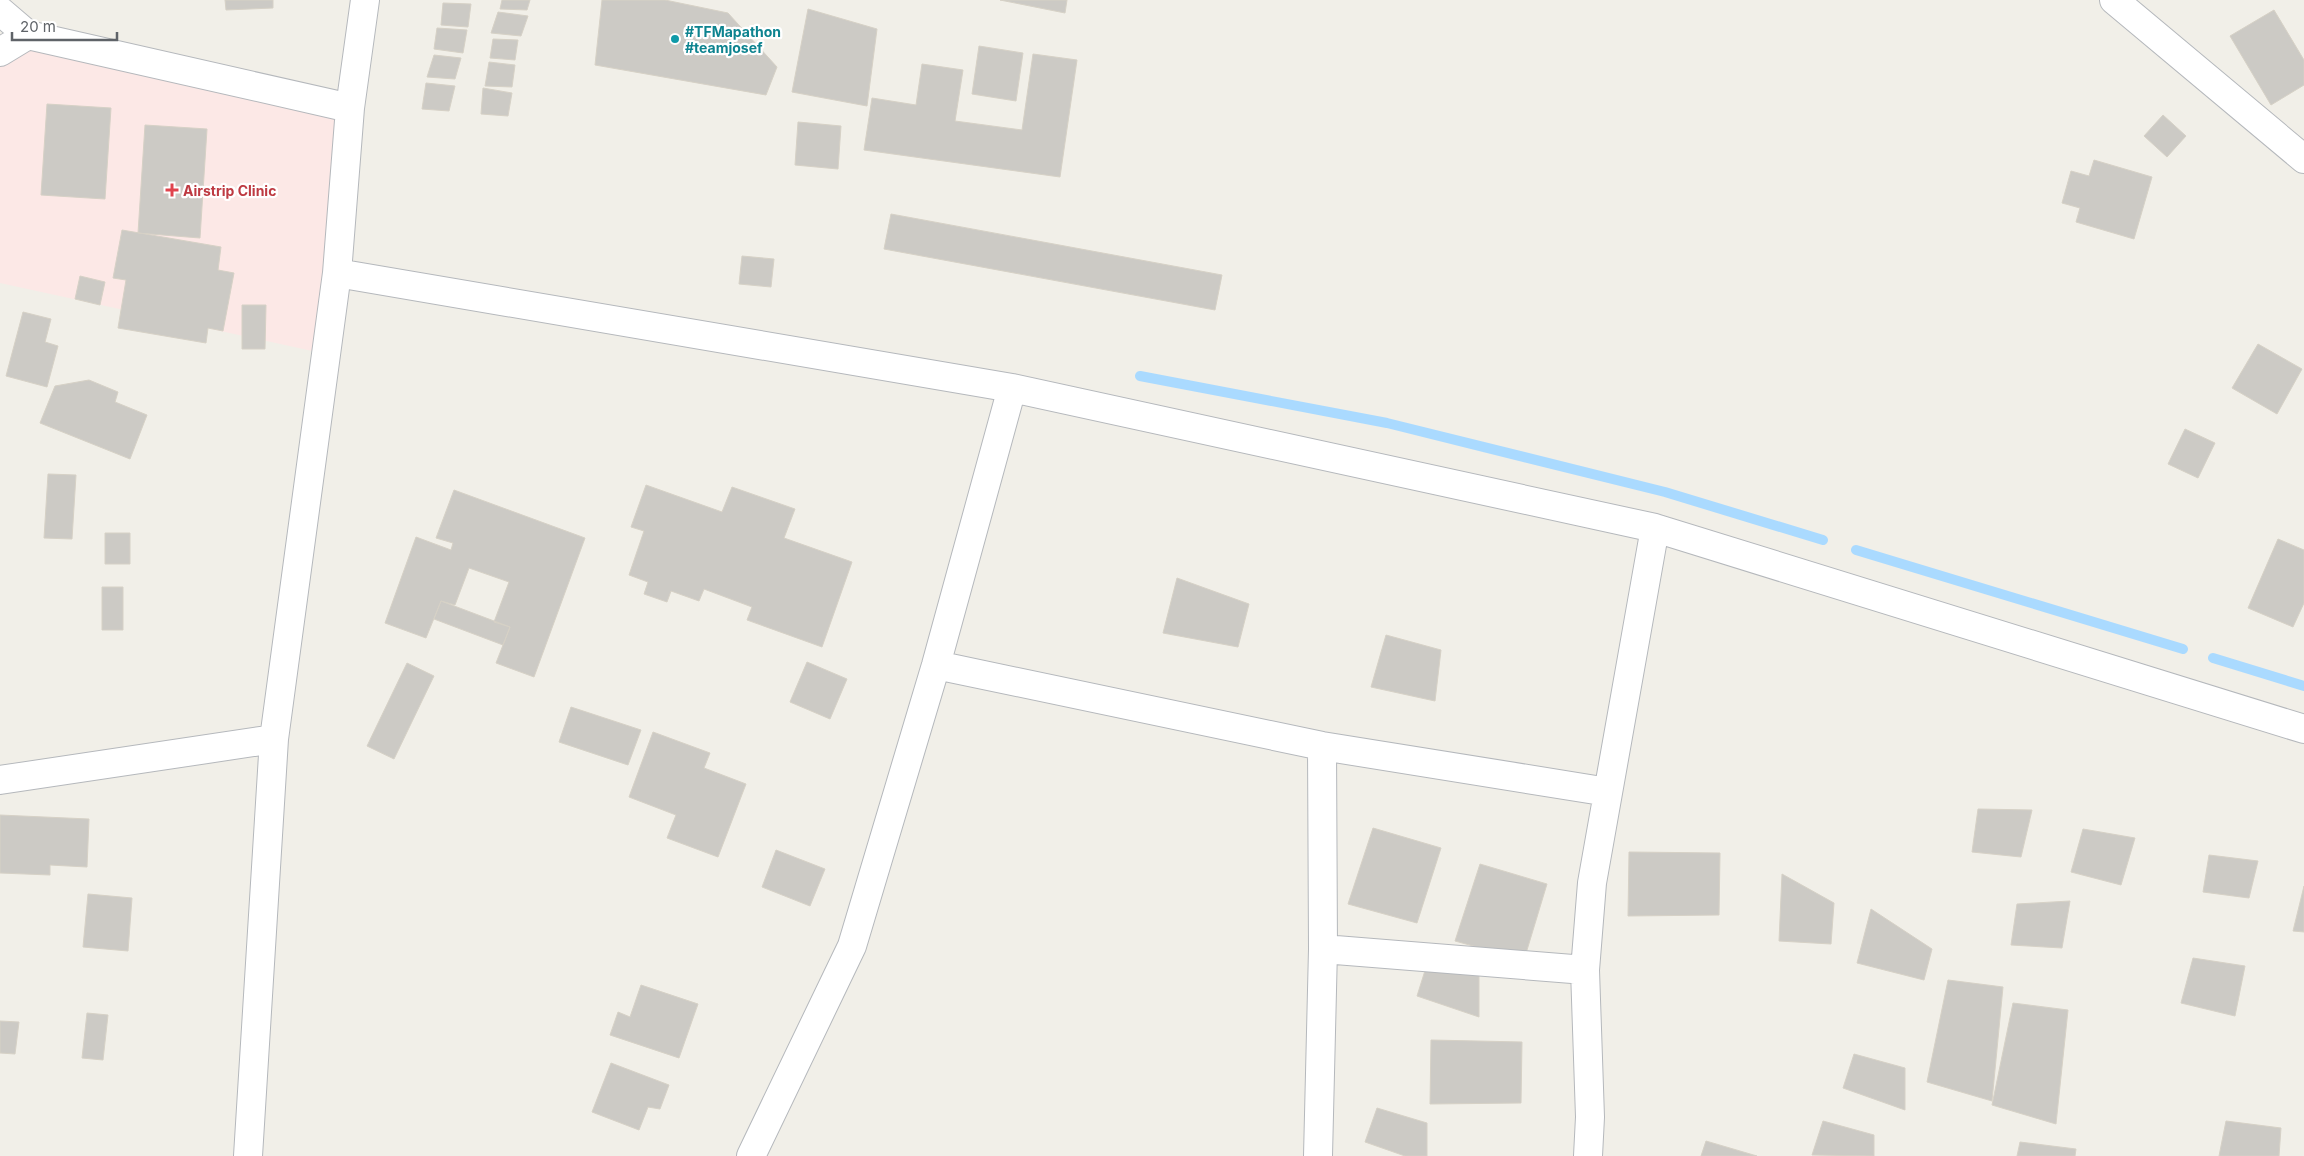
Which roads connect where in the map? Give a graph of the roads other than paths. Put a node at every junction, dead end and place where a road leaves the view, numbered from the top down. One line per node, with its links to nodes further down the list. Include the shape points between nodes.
1 (365, 0): 6 (street)
2 (2114, 0): 7 (street)
3 (0, 11): 4 (street)
4 (28, 35): 5 (street); 6 (street)
5 (0, 52)
6 (350, 108): 8 (street)
7 (2304, 159)
8 (337, 273): 9 (street); 13 (street)
9 (1012, 388): 10 (street); 11 (street)
10 (1655, 528): 12 (street); 16 (street)
11 (936, 665): 14 (street); 20 (street, via 852,946)
12 (2304, 729)
13 (274, 739): 15 (street); 19 (street)
14 (1322, 746): 16 (street); 17 (street)
15 (0, 780)
16 (1608, 792): 18 (street, via 1592,882)
17 (1323, 949): 18 (street); 21 (street)
18 (1585, 970): 22 (street, via 1590,1117)
19 (248, 1156)
20 (751, 1156)
21 (1318, 1156)
22 (1588, 1156)

